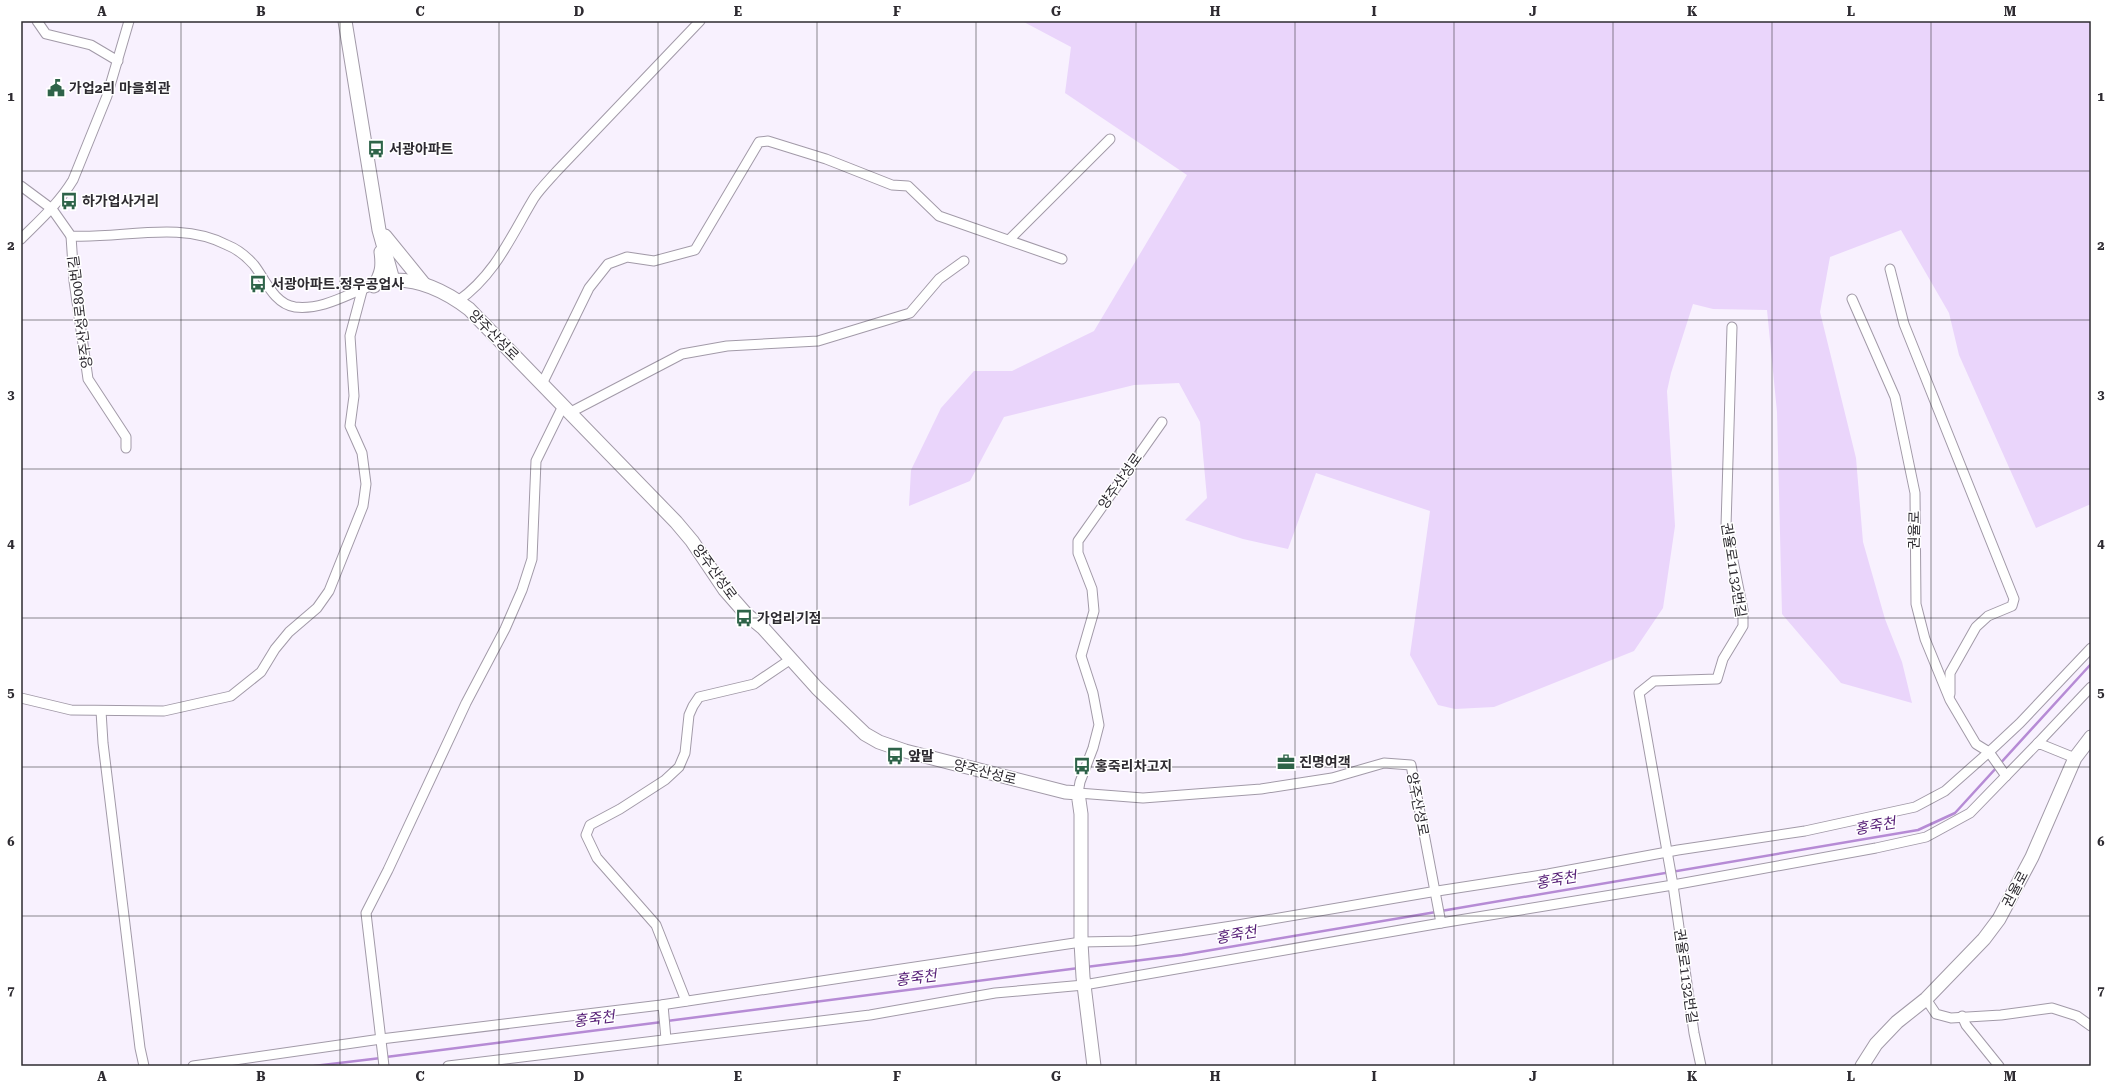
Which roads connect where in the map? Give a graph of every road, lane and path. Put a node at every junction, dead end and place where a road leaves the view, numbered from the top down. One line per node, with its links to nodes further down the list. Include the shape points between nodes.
1 (37, 21): 5 (street, via 46,34 91,45)
2 (129, 21): 5 (street)
3 (345, 21): 9 (street)
4 (700, 21): 20 (street, via 556,172 535,197 505,251 473,290)
5 (118, 61): 8 (street, via 79,166 65,193)
6 (1110, 139): 12 (street)
7 (21, 186): 8 (street, 양주산성로800번길)
8 (52, 209): 10 (street, 양주산성로800번길); 11 (street)
9 (379, 230): 16 (street); 17 (street); 18 (street, via 383,264 380,276)
10 (71, 236): 21 (street, 양주산성로800번길, via 151,232 186,234 215,240 245,257 275,295); 26 (street, 양주산성로800번길, via 74,282 88,379 126,437)
11 (21, 239)
12 (1010, 240): 13 (street); 23 (street, via 939,216 908,186 892,185 768,141 759,142 695,250 654,261 627,257 608,264 589,288)
13 (1062, 259)
14 (964, 260): 24 (street, via 939,279 910,312 818,341 726,346 682,354)
15 (1890, 269): 31 (street, via 1904,324 2014,599 2012,606 1988,616 1976,627 1950,673)
16 (393, 280): 17 (street, 양주산성로, via 403,279); 18 (street, 양주산성로)
17 (424, 284): 20 (street, 양주산성로)
18 (368, 288): 21 (street, 양주산성로, via 319,306); 32 (street, via 350,336 354,396 350,426 362,453 366,484 363,506 329,591 316,608 289,632 261,672 231,696 164,711)
19 (1852, 299): 31 (street, 권율로, via 1895,397 1915,493 1916,604 1925,639)
20 (458, 301): 23 (street, 양주산성로)
21 (293, 307)
22 (1732, 327): 39 (street, 권율로1132번길, via 1726,526 1743,610 1743,626 1723,659 1717,679 1654,681 1639,693)
23 (542, 384): 24 (street, 양주산성로)
24 (566, 410): 28 (street, 양주산성로, via 676,522 725,590); 50 (street, via 536,461 532,559 522,590 366,913)
25 (1162, 422): 38 (street, 양주산성로, via 1078,541 1078,553 1092,589 1094,611 1081,656 1093,693 1099,725)
26 (126, 448)
27 (2091, 648): 35 (street)
28 (791, 659): 38 (street, 양주산성로, via 865,734 879,742 941,761); 46 (street, via 754,684 700,697 693,706 685,753 679,767 665,780 590,825 586,835 597,858 656,925)
29 (2091, 687): 34 (street)
30 (21, 698): 32 (street, via 71,710)
31 (1950, 700): 35 (street, 권율로, via 1976,744)
32 (101, 711): 52 (street)
33 (2091, 737): 36 (street, 권율로)
34 (2038, 744): 36 (street); 37 (street)
35 (1989, 752): 37 (street, 권율로); 39 (street, via 1945,791 1915,807 1805,831)
36 (2075, 758): 45 (street, 권율로, via 2032,857 1999,919 1984,939)
37 (2006, 776): 40 (street, via 1970,813 1926,837)
38 (1078, 793): 41 (street, 양주산성로, via 1143,798 1261,789 1332,778 1384,764 1411,765); 43 (street, 양주산성로, via 1082,814)
39 (1666, 854): 40 (street, 권율로1132번길); 41 (street)
40 (1672, 885): 42 (street); 57 (street, 권율로1132번길, via 1694,1032)
41 (1434, 891): 42 (street); 43 (street, via 1133,941)
42 (1440, 923): 44 (street)
43 (1081, 942): 44 (street, 양주산성로); 46 (street)
44 (1084, 981): 51 (street, via 995,993 870,1015); 56 (street, 양주산성로)
45 (1926, 999): 48 (street, via 1936,1014 1951,1018); 58 (street, 권율로, via 1897,1022 1876,1044)
46 (686, 1001): 47 (street)
47 (663, 1005): 50 (street); 51 (street)
48 (1962, 1016): 49 (street, via 2001,1015 2052,1008 2077,1016); 59 (street, via 1966,1025)
49 (2091, 1026)
50 (381, 1039): 53 (street); 54 (street)
51 (666, 1039): 55 (street)
52 (144, 1066)
53 (193, 1066)
54 (384, 1066)
55 (448, 1066)
56 (1094, 1066)
57 (1702, 1066)
58 (1862, 1066)
59 (1999, 1066)

